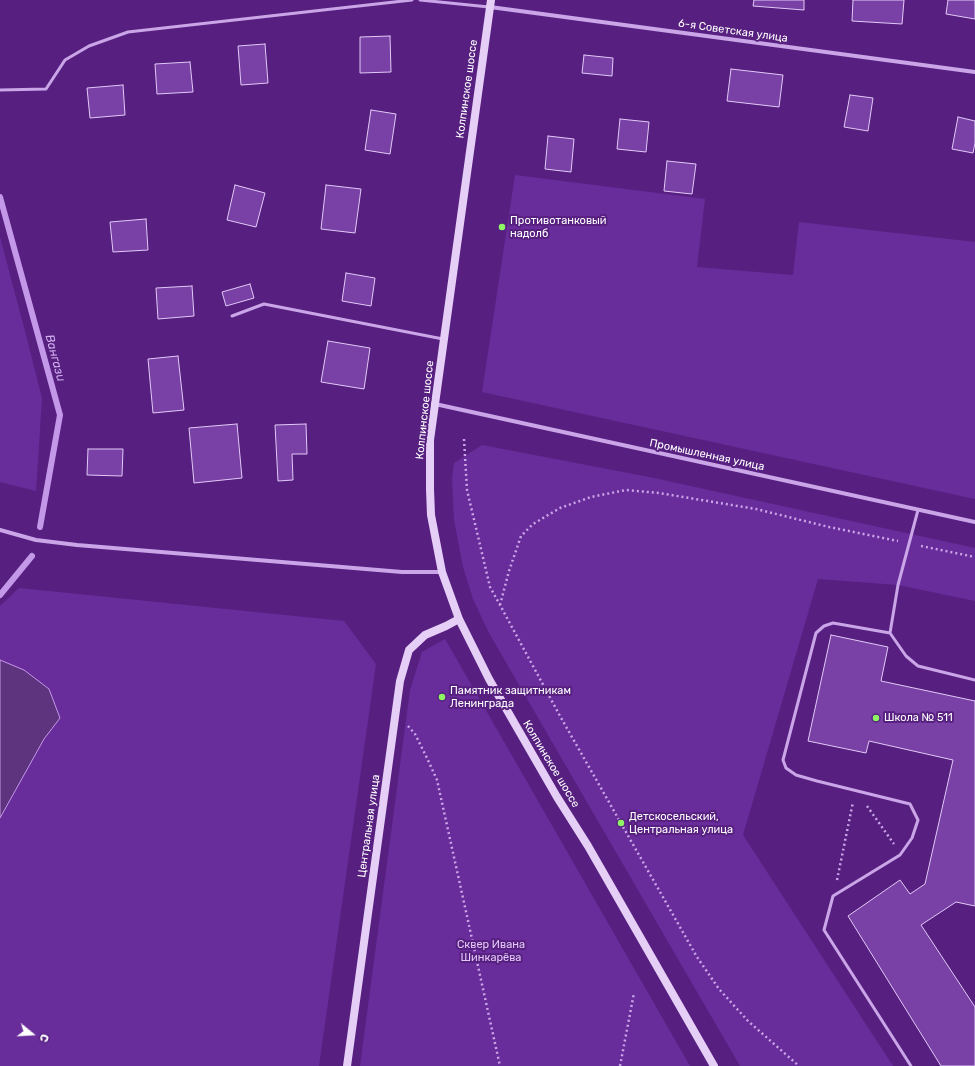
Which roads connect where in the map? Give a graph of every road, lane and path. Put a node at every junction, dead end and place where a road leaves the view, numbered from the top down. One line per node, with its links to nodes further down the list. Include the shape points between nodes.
1 (412, 0): 5 (lane, via 128,32 89,46 65,60 46,89)
2 (420, 0): 3 (lane)
3 (490, 4): 4 (street, 6-я Советская улица); 7 (main road, Колпинское шоссе)
4 (975, 72)
5 (0, 90)
6 (232, 316): 7 (lane, via 264,304)
7 (444, 339): 8 (main road, Колпинское шоссе)
8 (435, 404): 10 (street, Промышленная улица); 15 (main road, Колпинское шоссе, via 430,440 431,515)
9 (464, 439): 16 (path, via 467,490 490,587)
10 (918, 510): 11 (street, Промышленная улица); 13 (lane)
11 (975, 522)
12 (0, 530): 15 (street, via 36,540 77,545 402,572)
13 (909, 543): 14 (path); 16 (path, via 756,509 626,490 591,497 560,508 533,524 522,536); 18 (lane, via 898,585)
14 (975, 557)
15 (442, 572): 17 (main road, Колпинское шоссе)
16 (500, 605): 29 (path, via 697,957 719,989 748,1021)
17 (459, 619): 20 (main road, Центральная улица, via 425,635 408,650 400,681); 28 (main road, Колпинское шоссе, via 489,679)
18 (890, 633): 19 (lane, via 906,656 918,666); 21 (lane, via 833,623 816,633 783,760 786,768 796,775)
19 (975, 680)
20 (396, 713): 25 (main road, Центральная улица); 26 (path, via 415,734 436,780)
21 (855, 790): 22 (path); 22 (lane, via 910,804 918,820 912,838); 23 (path)
22 (900, 855): 23 (lane)
23 (833, 896): 30 (lane, via 824,930)
24 (634, 992): 27 (path)
25 (347, 1066)
26 (500, 1066)
27 (620, 1066)
28 (714, 1066)
29 (799, 1066)
30 (911, 1066)

